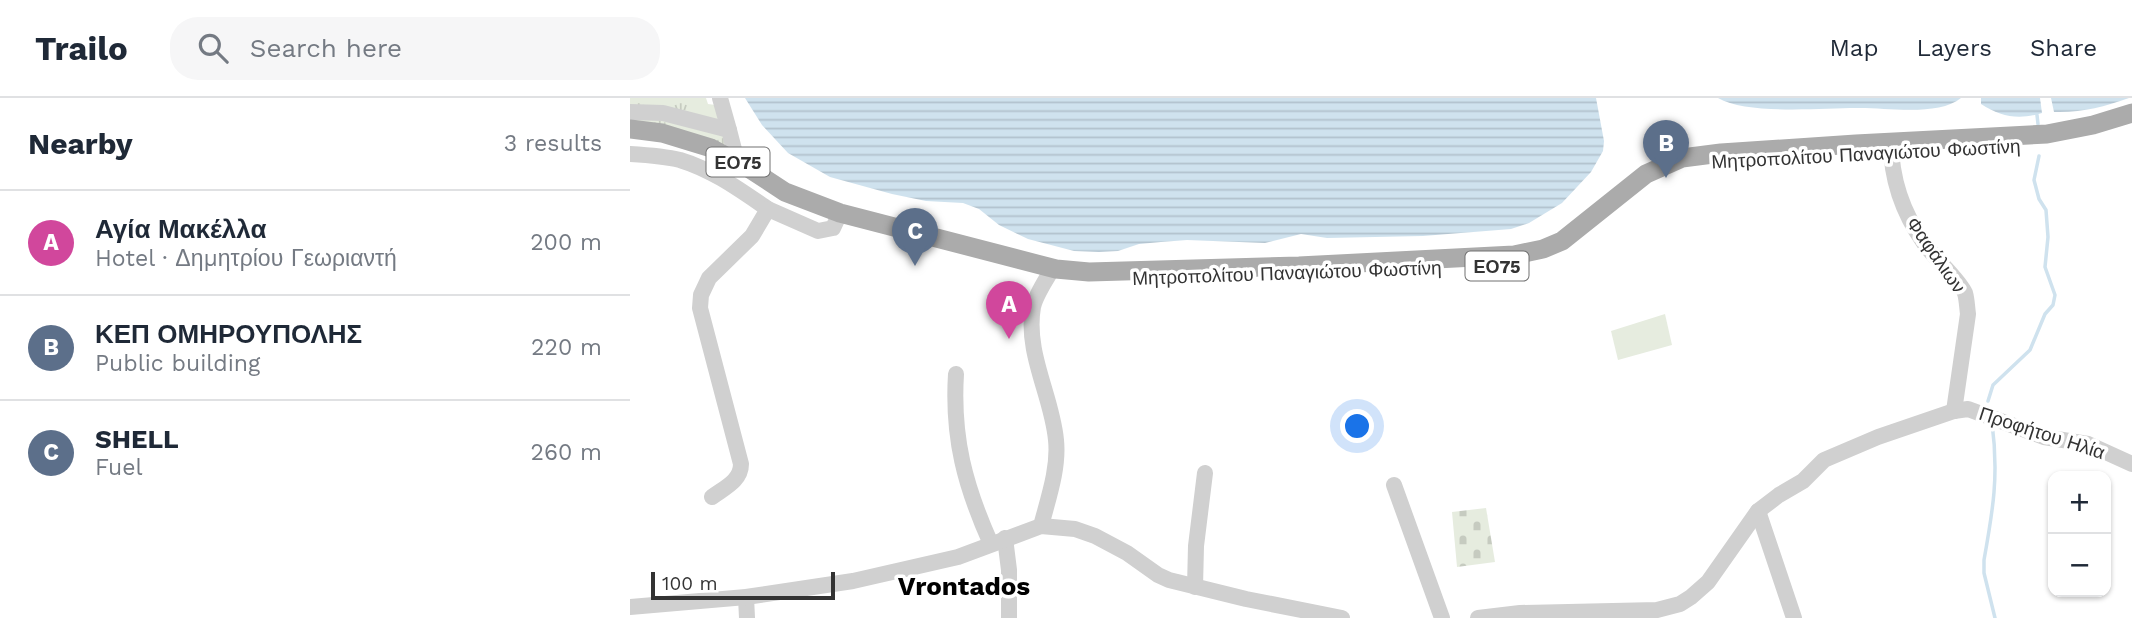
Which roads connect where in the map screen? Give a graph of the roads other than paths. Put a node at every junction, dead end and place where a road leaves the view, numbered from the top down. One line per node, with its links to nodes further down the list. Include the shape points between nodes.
1 (674, 98): 5 (street)
2 (720, 98): 8 (street)
3 (630, 112): 5 (street)
4 (2132, 113): 10 (main road, Μητροπολίτου Παναγιώτου Φωστίνη / ΕΟ75, via 2047,134)
5 (674, 116): 8 (street)
6 (2132, 122): 10 (main road, Μητροπολίτου Παναγιώτου Φωστίνη / ΕΟ75, via 2049,143)
7 (630, 129): 12 (main road, ΕΟ75, via 688,139)
8 (729, 131): 12 (street)
9 (630, 139): 14 (main road, ΕΟ75, via 696,151 781,200)
10 (1891, 147): 15 (main road, Μητροπολίτου Παναγιώτου Φωστίνη / ΕΟ75, via 1685,167 1652,181 1567,249 1514,264 1086,281); 17 (street, Φαφάλιων, via 1892,169 1909,218 1961,287 1967,302)
11 (630, 154): 13 (street, via 694,165)
12 (737, 161): 14 (main road, ΕΟ75)
13 (768, 209): 14 (street, via 818,231 829,230); 21 (street, via 752,236 709,278 701,295 700,308 741,464 737,478)
14 (838, 218): 15 (main road, Μητροπολίτου Παναγιώτου Φωστίνη / ΕΟ75)
15 (1050, 273): 23 (street, via 1033,306 1034,351 1057,444)
16 (956, 374): 24 (street, via 961,459 973,503)
17 (1954, 411): 18 (street, Προφήτου Ηλία, via 1968,409 2044,437 2088,444); 22 (street, Προφήτου Ηλία, via 1832,456)
18 (2131, 468)
19 (1205, 473): 25 (street)
20 (1394, 485): 31 (street)
21 (712, 497)
22 (1758, 511): 32 (street, Προφήτου Ηλία, via 1708,582 1679,604 1657,610); 33 (street)
23 (1041, 526): 24 (street); 25 (street, via 1095,536 1158,575)
24 (998, 541): 26 (street, via 958,557 853,581); 29 (street, via 1009,570)
25 (1195, 587): 30 (street)
26 (746, 597): 27 (street); 28 (street)
27 (630, 607)
28 (747, 618)
29 (1009, 618)
30 (1342, 618)
31 (1442, 618)
32 (1478, 618)
33 (1794, 618)

